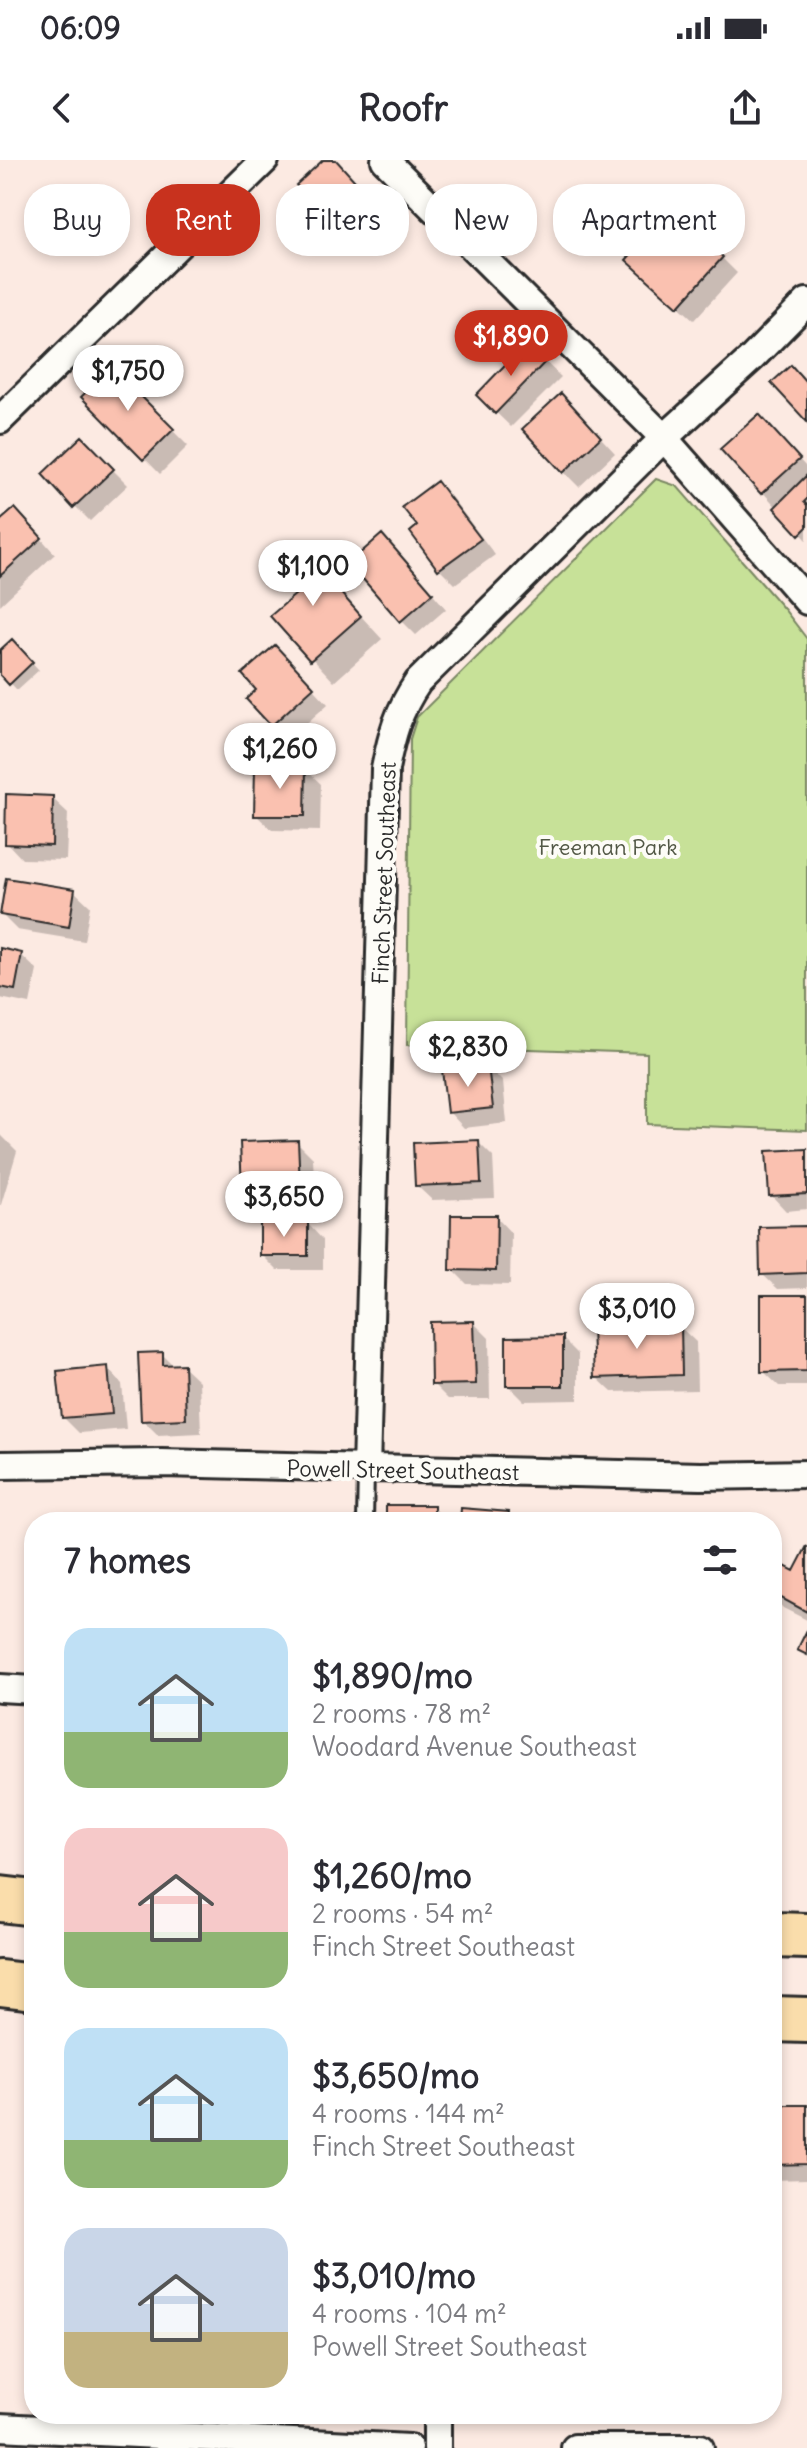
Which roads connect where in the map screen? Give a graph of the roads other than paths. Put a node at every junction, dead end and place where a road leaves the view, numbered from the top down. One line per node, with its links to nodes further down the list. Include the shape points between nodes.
1 (265, 160): 4 (street)
2 (385, 160): 5 (street)
3 (807, 302): 5 (street, Finch Street Southeast)
4 (0, 420)
5 (664, 438): 6 (street); 8 (street, Finch Street Southeast, via 418,682 393,729 385,769)
6 (807, 601)
7 (0, 1465): 8 (street, Powell Street Southeast, via 162,1463)
8 (366, 1470): 9 (street, Powell Street Southeast); 10 (lane)
9 (807, 1474)
10 (365, 1512)
11 (0, 1688): 12 (street)
12 (24, 1689)
13 (0, 1899): 14 (highway)
14 (24, 1902)
15 (782, 1935): 16 (highway)
16 (807, 1936)
17 (0, 1983): 18 (highway)
18 (24, 1986)
19 (782, 2019): 20 (highway)
20 (807, 2020)
21 (437, 2424): 24 (street)
22 (1, 2431): 23 (street)
23 (409, 2448)
24 (437, 2448)
25 (575, 2448): 26 (street)
26 (700, 2448)

